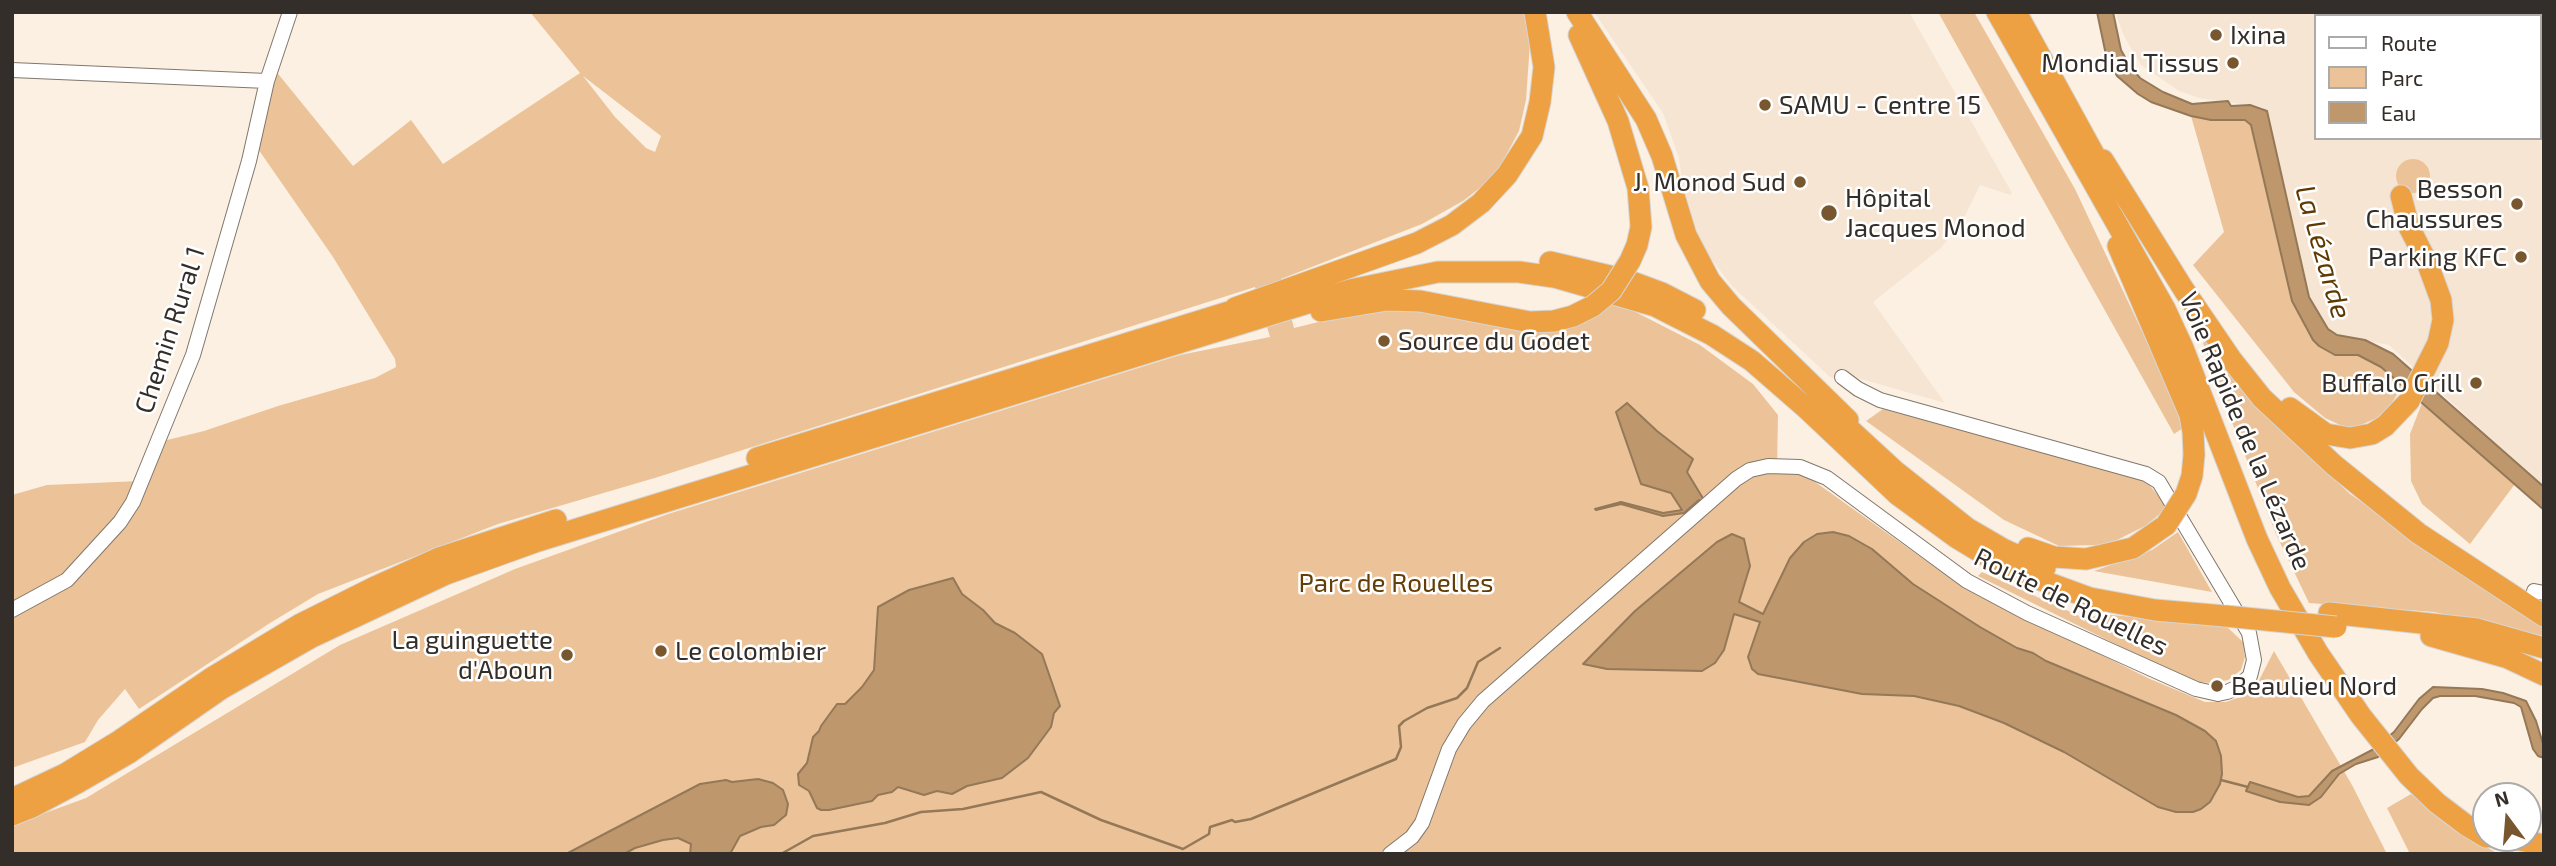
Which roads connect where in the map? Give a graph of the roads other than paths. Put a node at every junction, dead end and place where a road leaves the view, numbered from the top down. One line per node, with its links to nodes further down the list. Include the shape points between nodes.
1 (290, 12): 8 (street, Chemin Rural 1)
2 (1535, 12): 13 (highway, via 1544,67 1532,136 1507,175 1481,203 1417,243)
3 (1568, 12): 13 (highway, bridge, via 1618,121 1638,188 1641,227 1630,261 1611,291 1593,306 1554,321 1531,322 1420,301 1387,300)
4 (1577, 12): 15 (highway, via 1646,119 1686,235 1710,281)
5 (1997, 12): 10 (highway, Voie Rapide de la Lézarde)
6 (2016, 12): 9 (highway, Voie Rapide de la Lézarde)
7 (12, 70): 8 (street)
8 (267, 81): 16 (street, Chemin Rural 1, via 193,355 133,502 68,580)
9 (2066, 99): 12 (highway); 26 (highway, Voie Rapide de la Lézarde, via 2164,288 2219,408 2270,542 2329,650 2383,730 2430,782)
10 (2096, 186): 15 (highway, bridge, via 2193,432 2192,475 2186,494 2166,524 2133,548 2113,554 2086,559 2054,556 2022,547); 27 (highway, Voie Rapide de la Lézarde, via 2165,309 2257,539 2318,653 2409,776)
11 (2401, 196): 12 (highway, via 2409,227 2441,300 2443,320 2438,343 2409,401 2372,434 2350,438 2326,434 2301,417 2262,384)
12 (2183, 290): 18 (highway, via 2262,398 2334,465 2418,533)
13 (1213, 324): 15 (highway, via 1357,275 1433,260 1520,258 1592,271 1662,293 1738,336); 17 (highway, via 1437,272 1519,272 1593,286 1655,306 1752,362 1898,495 2005,567 2090,598 2155,610); 24 (highway, via 439,558 299,625 65,774); 25 (highway, via 446,574 312,637 221,689 129,753)
14 (1842, 377): 28 (street, Route de Rouelles, via 1880,400 2146,474 2159,482 2249,633 2254,660 2250,676 2227,692 2196,689 1967,581 1827,478 1800,467 1768,466 1750,470 1736,480 1483,701 1449,749 1422,823)
15 (1899, 474): 17 (highway, via 1967,528 2037,565 2092,584)
16 (12, 610)
17 (2222, 610): 19 (highway, bridge)
18 (2544, 616)
19 (2332, 620): 20 (highway); 21 (highway, via 2477,629)
20 (2431, 636): 22 (highway, via 2494,645); 23 (highway, via 2508,658)
21 (2544, 648)
22 (2544, 661)
23 (2544, 675)
24 (12, 799)
25 (12, 815)
26 (2472, 817)
27 (2472, 829)
28 (1390, 854)

